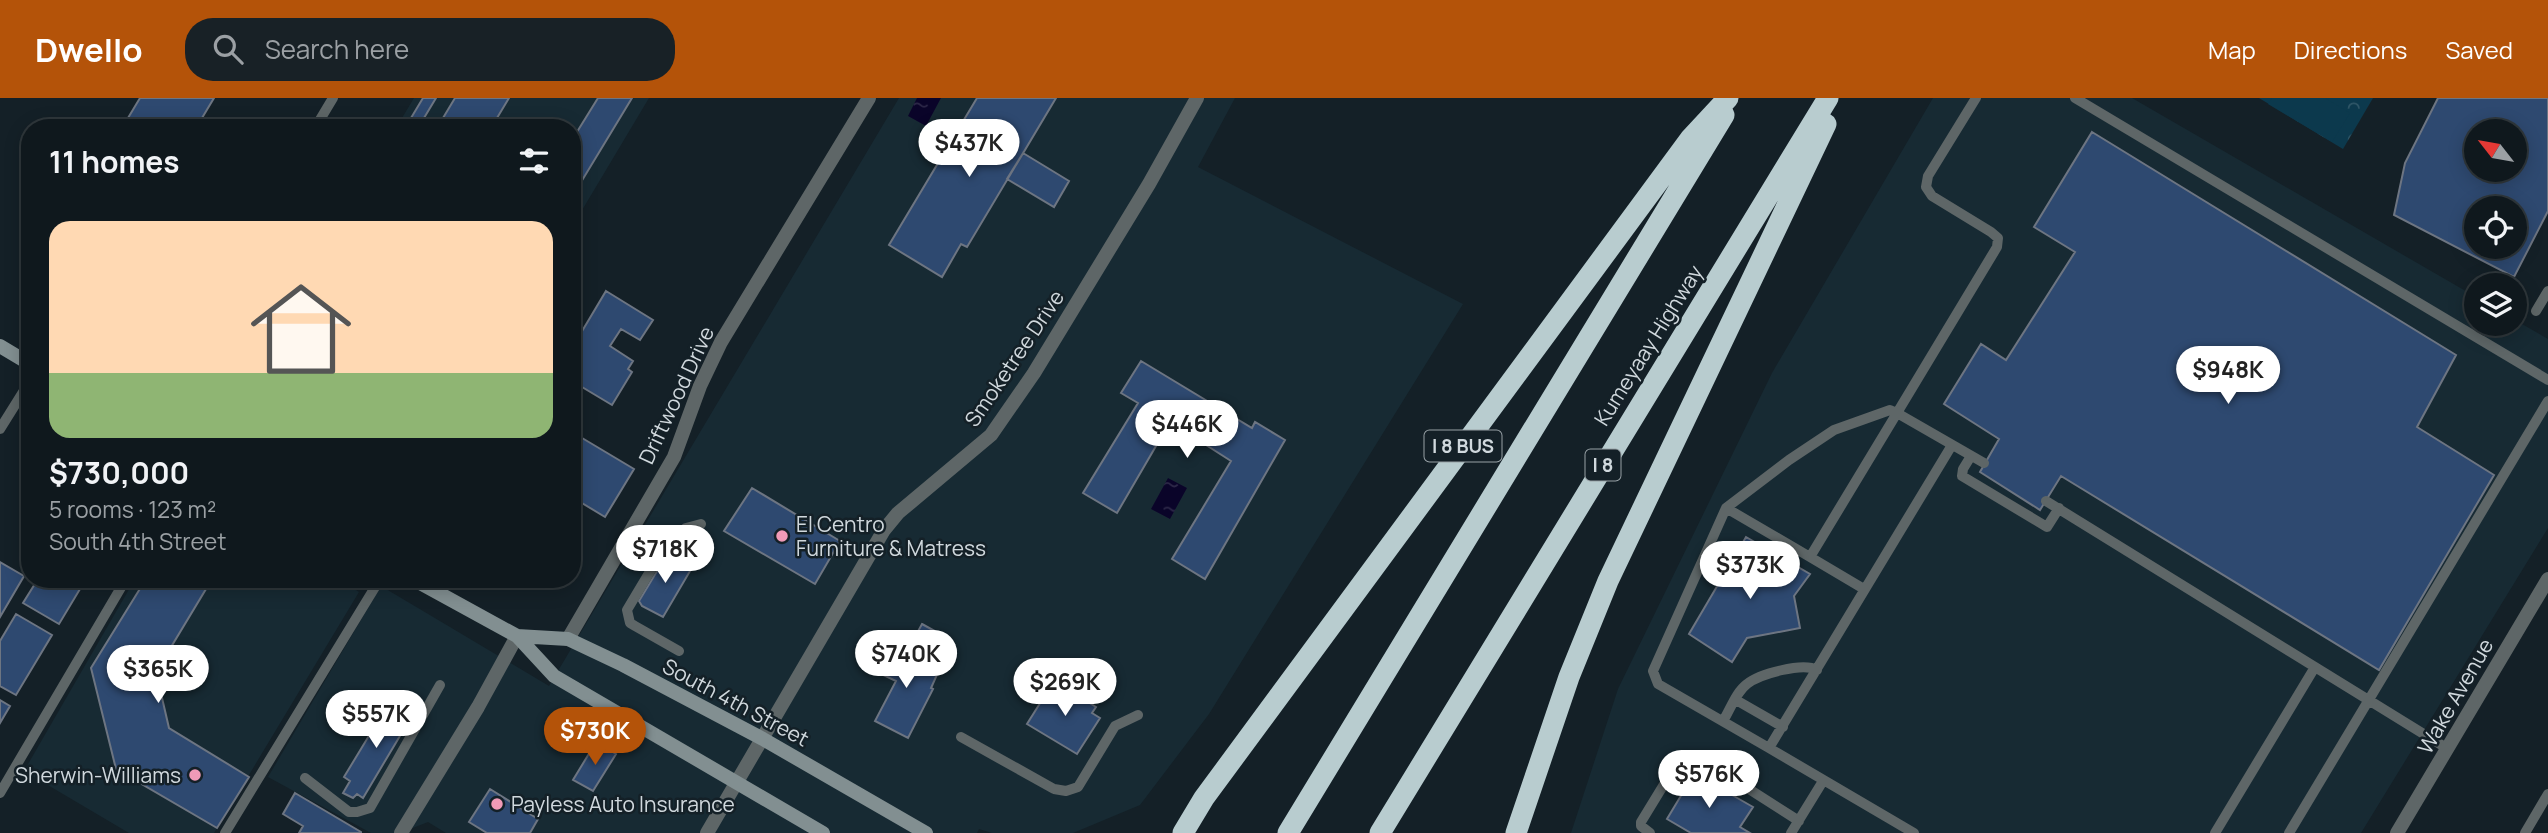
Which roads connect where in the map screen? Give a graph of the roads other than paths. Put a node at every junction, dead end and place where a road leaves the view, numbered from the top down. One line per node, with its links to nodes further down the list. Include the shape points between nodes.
1 (333, 98): 10 (lane)
2 (869, 98): 34 (street, Driftwood Drive, via 721,342 674,457)
3 (1198, 98): 45 (street, Smoketree Drive, via 1026,384 991,435 884,530)
4 (1728, 98): 59 (highway, I 8 BUS, via 1690,139 1204,798)
5 (1735, 98): 60 (highway)
6 (1828, 98): 61 (highway, Kumeyaay Highway / I 8)
7 (1839, 98): 62 (highway, via 1608,581 1569,677)
8 (1976, 98): 18 (lane, via 1928,176 1926,187 1932,196 1998,238 1997,247)
9 (2075, 98): 15 (lane)
10 (320, 119)
11 (2548, 291): 12 (lane)
12 (2536, 311)
13 (0, 346): 14 (main road)
14 (21, 359)
15 (2548, 380)
16 (21, 395): 19 (lane)
17 (2548, 401): 40 (lane)
18 (1897, 413): 20 (lane); 24 (lane, via 1890,410 1835,430); 27 (lane)
19 (0, 429)
20 (1952, 445): 21 (lane); 32 (lane)
21 (1971, 456): 22 (lane); 25 (lane, via 1962,476 2046,527)
22 (1984, 463)
23 (2046, 501): 25 (lane)
24 (1726, 508): 27 (lane); 42 (lane, via 1653,671 1658,684)
25 (2059, 508): 36 (lane)
26 (701, 524): 35 (lane, via 686,528 667,543 627,610 630,623)
27 (1810, 557): 32 (lane)
28 (2548, 579): 47 (street, Wake Avenue)
29 (122, 588): 51 (lane)
30 (375, 588): 54 (lane)
31 (430, 588): 33 (main road, South 4th Street)
32 (1864, 589): 37 (lane)
33 (517, 636): 34 (main road, South 4th Street); 50 (main road, South 4th Street, via 554,676); 55 (street)
34 (568, 639): 45 (main road, South 4th Street)
35 (679, 651)
36 (2315, 667): 40 (lane); 66 (lane)
37 (1816, 670): 39 (lane, via 1805,666 1757,677); 43 (lane)
38 (440, 685): 48 (lane, via 370,808 349,812)
39 (1736, 700): 42 (lane); 43 (lane)
40 (2369, 700): 47 (lane); 67 (lane)
41 (1138, 715): 44 (lane, via 1115,726 1078,787 1066,791 1054,789)
42 (1723, 721): 46 (lane)
43 (1783, 727): 46 (lane)
44 (961, 737)
45 (763, 739): 50 (street, Smoketree Drive); 58 (main road, South 4th Street)
46 (1769, 748): 49 (lane)
47 (2448, 749): 68 (street, Wake Avenue)
48 (305, 778)
49 (1823, 781): 53 (lane); 65 (lane)
50 (737, 783): 56 (street, Smoketree Drive); 57 (main road, South 4th Street)
51 (0, 793)
52 (2548, 794): 69 (lane)
53 (1799, 821): 63 (lane, via 1713,766 1689,763 1663,786 1640,826); 64 (lane)
54 (225, 833)
55 (401, 833)
56 (707, 833)
57 (823, 833)
58 (926, 833)
59 (1183, 833)
60 (1288, 833)
61 (1380, 833)
62 (1516, 833)
63 (1650, 833)
64 (1791, 833)
65 (1914, 833)
66 (2215, 833)
67 (2289, 833)
68 (2397, 833)
69 (2525, 833)

